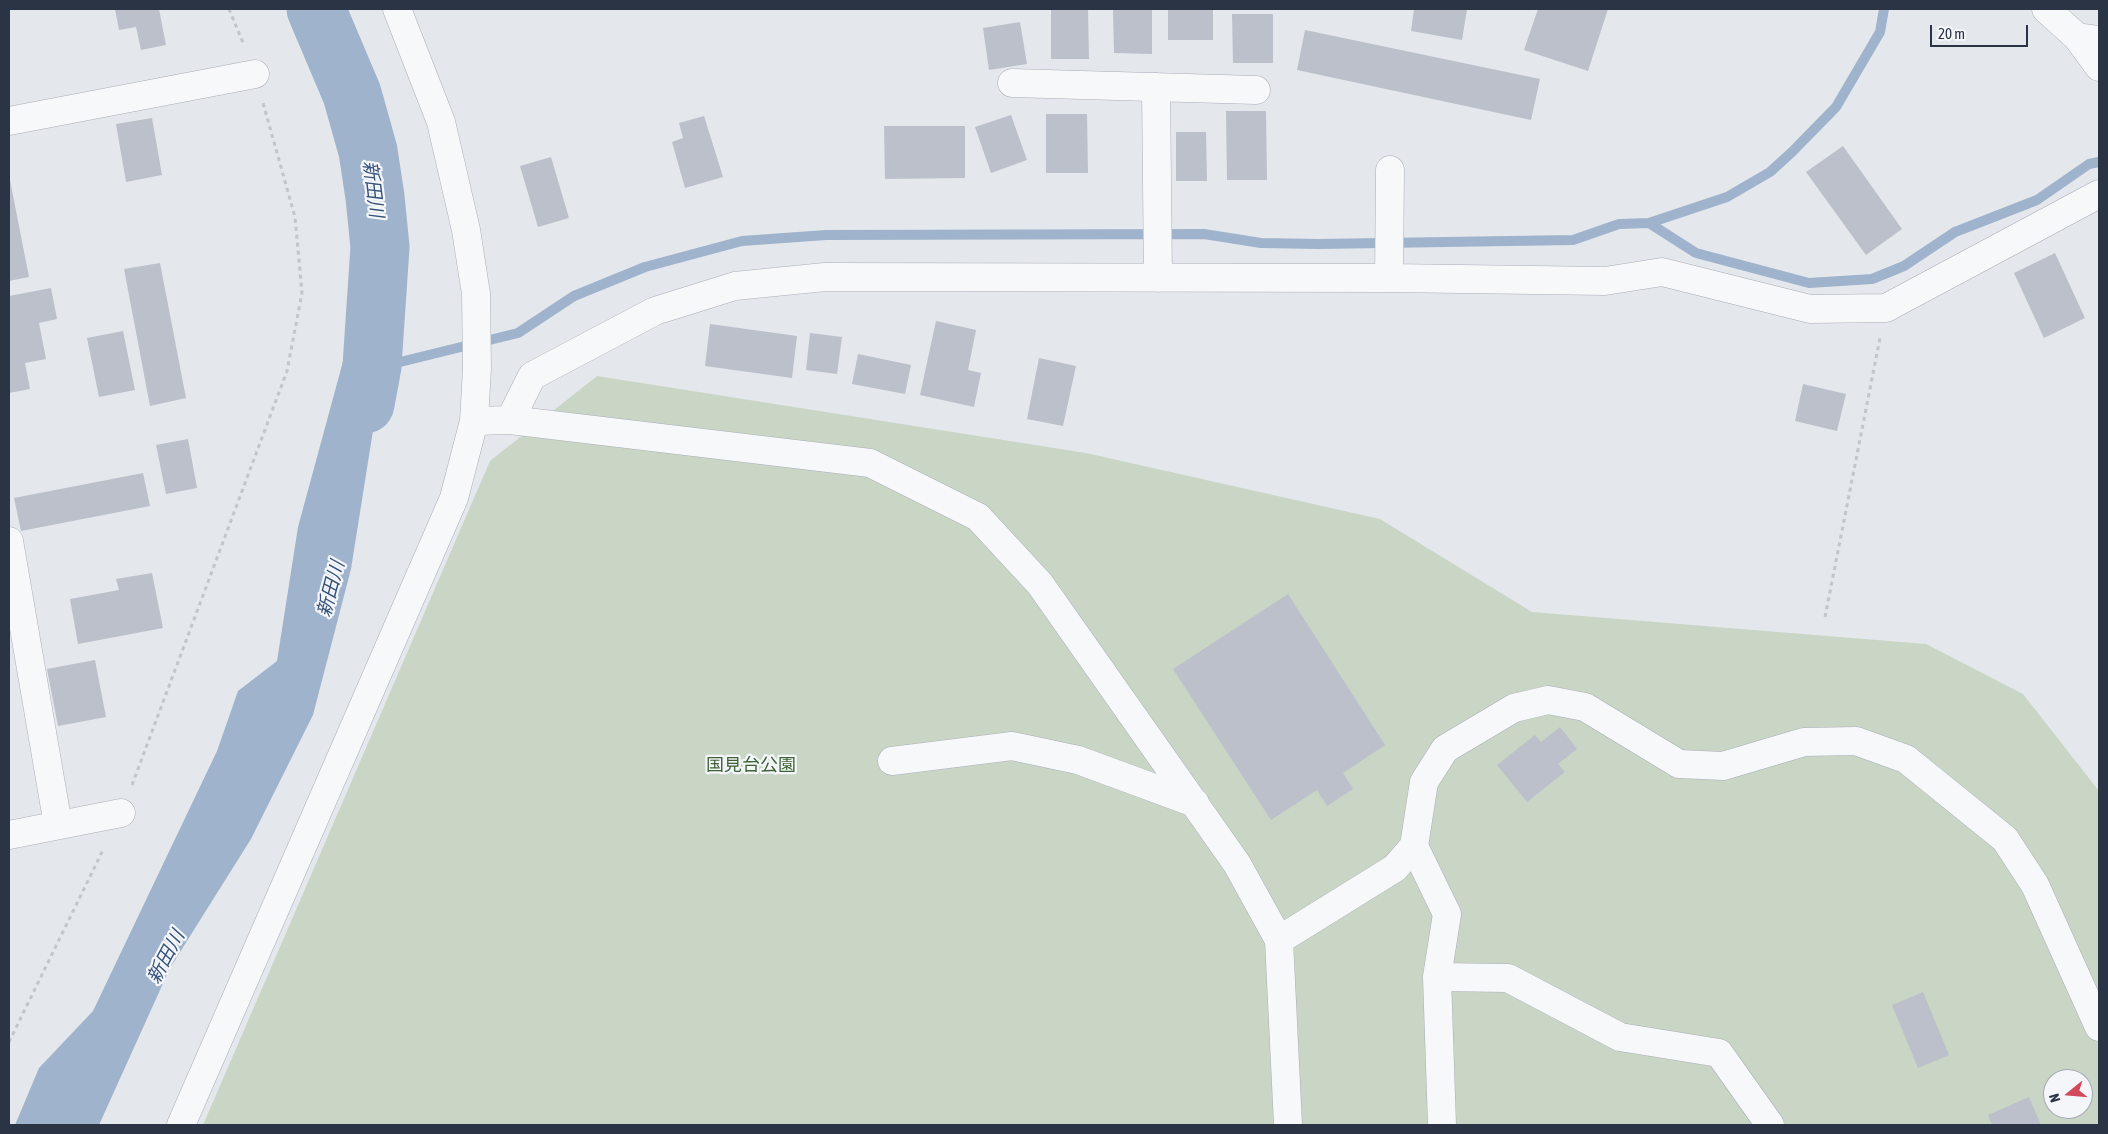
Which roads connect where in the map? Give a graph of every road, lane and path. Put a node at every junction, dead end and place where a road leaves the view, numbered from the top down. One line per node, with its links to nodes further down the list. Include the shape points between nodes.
1 (229, 9): 6 (path)
2 (397, 9): 17 (street, via 441,122 466,230 476,294 478,368)
3 (2046, 9): 4 (street)
4 (2088, 38): 5 (street)
5 (2099, 67)
6 (256, 74): 10 (street); 22 (path, via 295,217 302,293 284,380)
7 (1012, 84): 8 (street)
8 (1156, 88): 9 (street); 13 (street)
9 (1256, 90)
10 (9, 121)
11 (1390, 170): 14 (street)
12 (2099, 194): 15 (street)
13 (1158, 278): 14 (street); 16 (street, via 825,277 735,286 655,311 532,376)
14 (1389, 278): 15 (street, via 1605,281 1662,272 1810,309)
15 (1886, 308): 19 (path)
16 (510, 420): 17 (street); 21 (street, via 870,462 978,517 1040,584)
17 (474, 421): 30 (street, via 454,498)
18 (9, 541): 23 (street)
19 (1825, 618)
20 (892, 761): 21 (street, via 1012,746 1078,760)
21 (1194, 803): 26 (street, via 1237,864)
22 (121, 813): 23 (street); 29 (path)
23 (58, 826): 24 (street)
24 (9, 834)
25 (1414, 846): 26 (street, via 1395,868); 27 (street, via 1447,914); 28 (street, via 1424,782 1445,749 1514,708 1548,700 1585,707 1680,764 1723,766 1804,742 1856,741 1906,759 2005,839 2035,885)
26 (1279, 940): 31 (street)
27 (1437, 977): 32 (street); 33 (street, via 1508,978 1620,1038 1719,1053)
28 (2099, 1027)
29 (9, 1042)
30 (181, 1125)
31 (1288, 1125)
32 (1442, 1125)
33 (1770, 1125)

